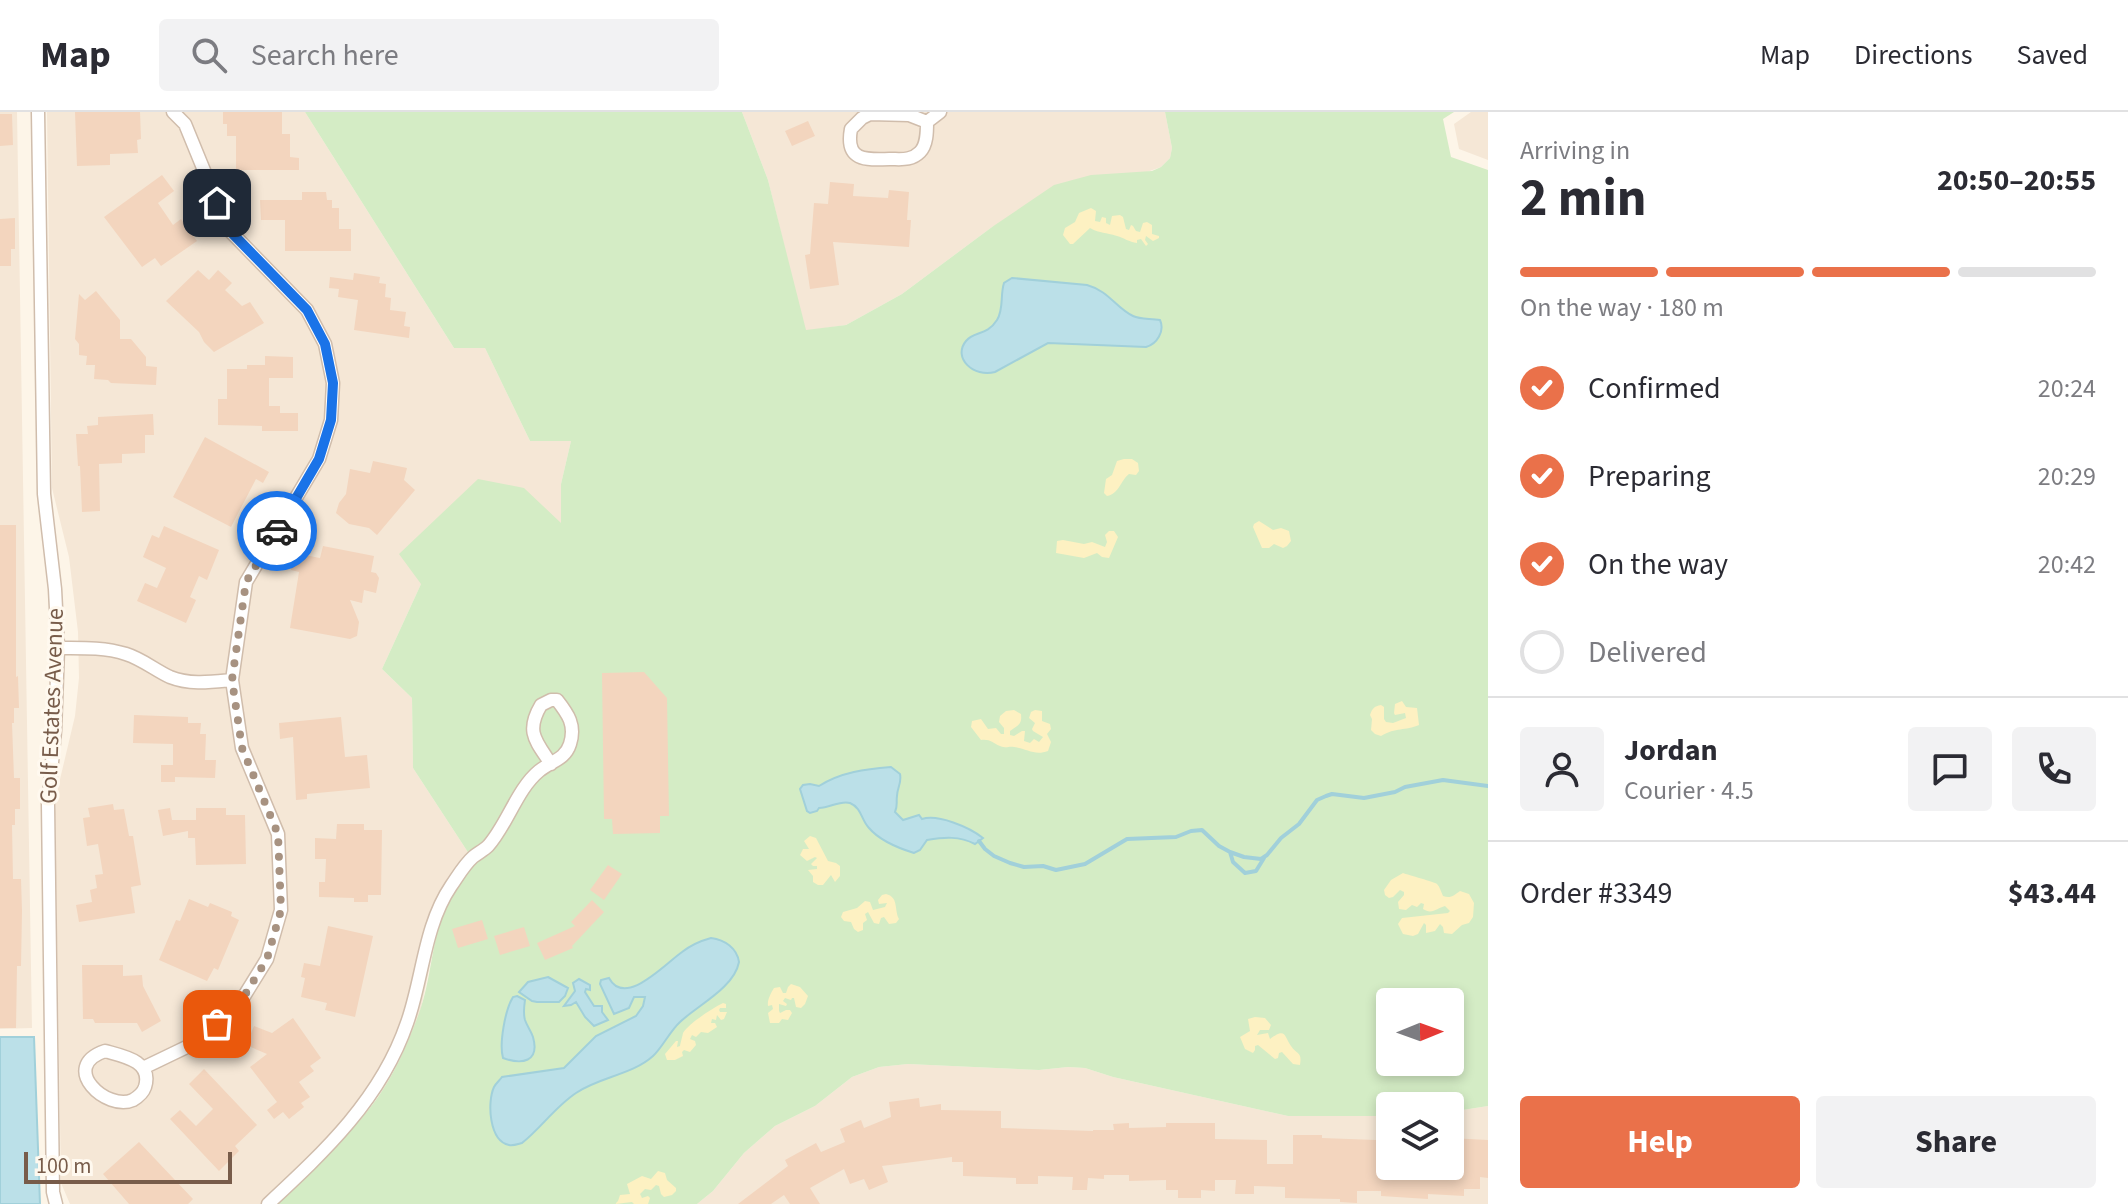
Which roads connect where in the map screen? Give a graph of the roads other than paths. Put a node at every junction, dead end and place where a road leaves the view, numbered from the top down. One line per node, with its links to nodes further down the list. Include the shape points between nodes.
1 (38, 112): 5 (street, Golf Estates Avenue, via 44,494)
2 (173, 112): 6 (street, via 185,124 228,229 307,310 325,344 333,383 331,420 319,459 246,582)
3 (940, 112): 4 (street)
4 (927, 122): 4 (street, via 909,115 870,114 851,129 850,147 864,160 909,159 921,152)
5 (58, 648): 6 (street, via 125,654 183,681); 9 (street, Golf Estates Avenue, via 48,804)
6 (232, 680): 8 (street, via 242,748 278,834 281,910 267,959 238,1006 195,1043)
7 (551, 764): 7 (street, via 535,742 532,725 541,705 557,700 573,731 565,755); 10 (street, via 530,782 440,905 407,1023 372,1093 325,1150)
8 (143, 1068): 8 (street, via 129,1057 105,1051 90,1059 86,1076 95,1091 127,1102 146,1085)
9 (56, 1204)
10 (268, 1204)

